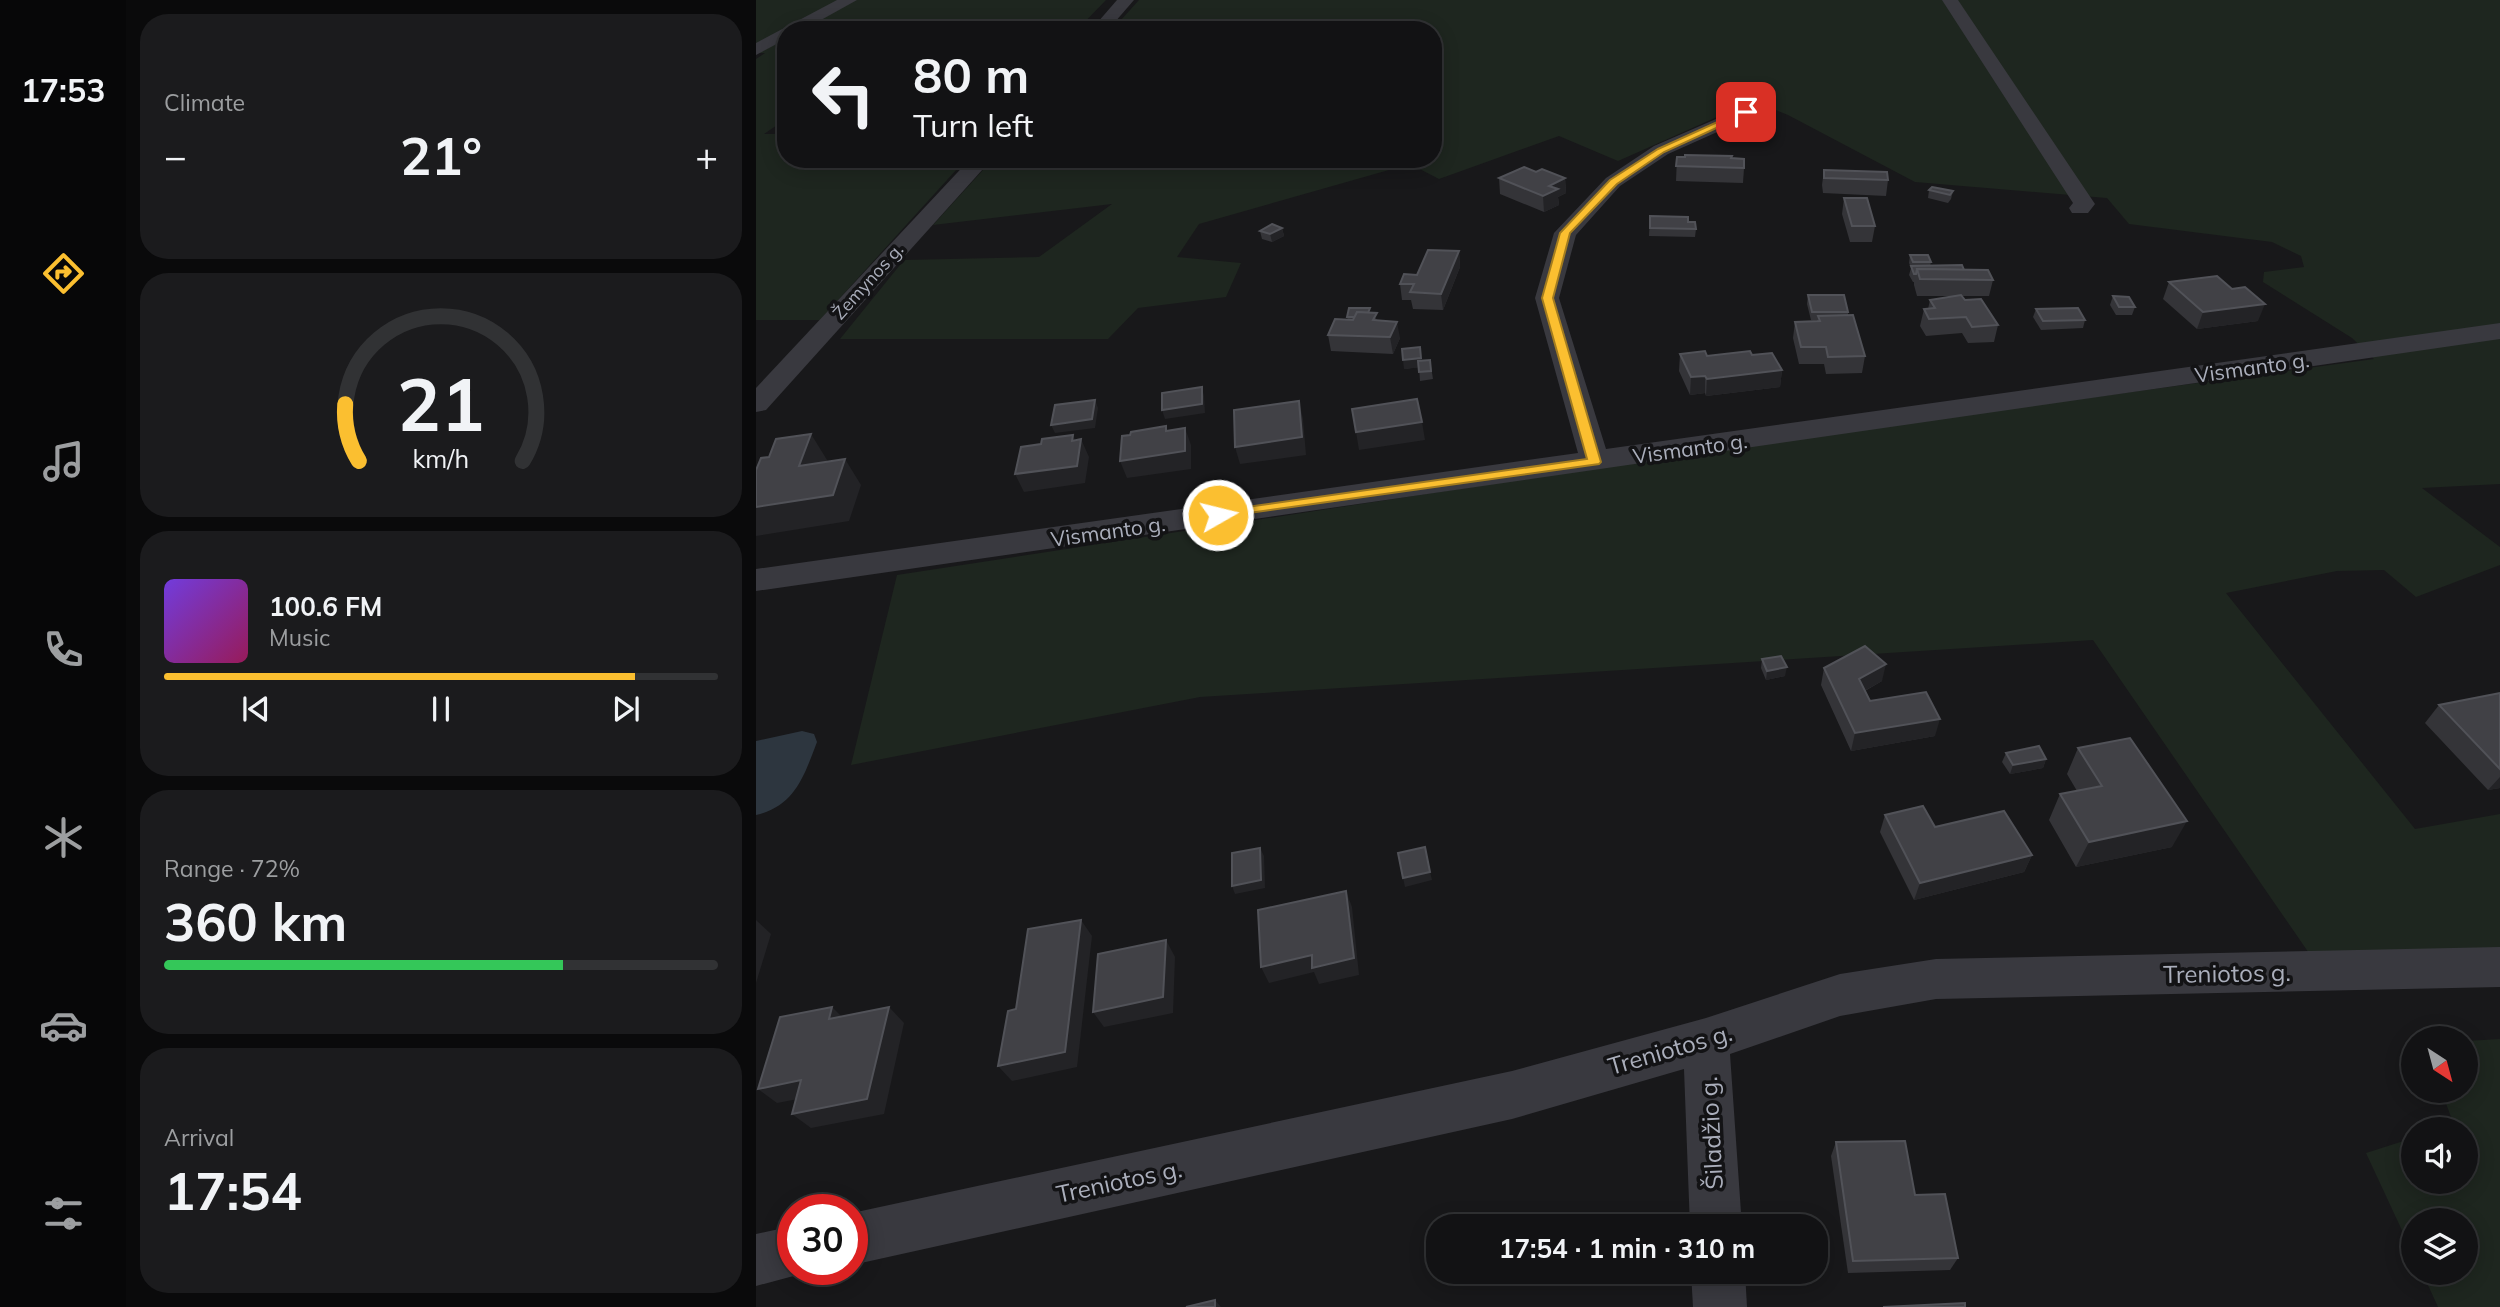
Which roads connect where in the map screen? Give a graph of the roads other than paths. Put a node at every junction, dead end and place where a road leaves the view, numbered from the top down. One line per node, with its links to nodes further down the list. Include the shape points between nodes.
1 (849, 0): 4 (street)
2 (1126, 0): 5 (street)
3 (1950, 0): 10 (street, via 2084,204)
4 (808, 21)
5 (1107, 21)
6 (777, 38): 7 (street)
7 (756, 50)
8 (1746, 112): 13 (street, via 1661,150 1623,176 1565,233 1547,298)
9 (974, 168): 12 (street, Žemynos g.)
10 (2080, 208)
11 (2500, 331): 13 (street, Vismanto g.)
12 (756, 404)
13 (1595, 462): 14 (street, Vismanto g.)
14 (756, 580)
15 (2500, 967): 16 (street, Treniotos g., via 1936,979 1840,995)
16 (1706, 1040): 17 (street, Šiladžio g.); 18 (street, Treniotos g., via 1512,1095)
17 (1715, 1214)
18 (868, 1236)
19 (777, 1255): 20 (street)
20 (756, 1260)
21 (1719, 1284): 22 (street)
22 (1720, 1307)

